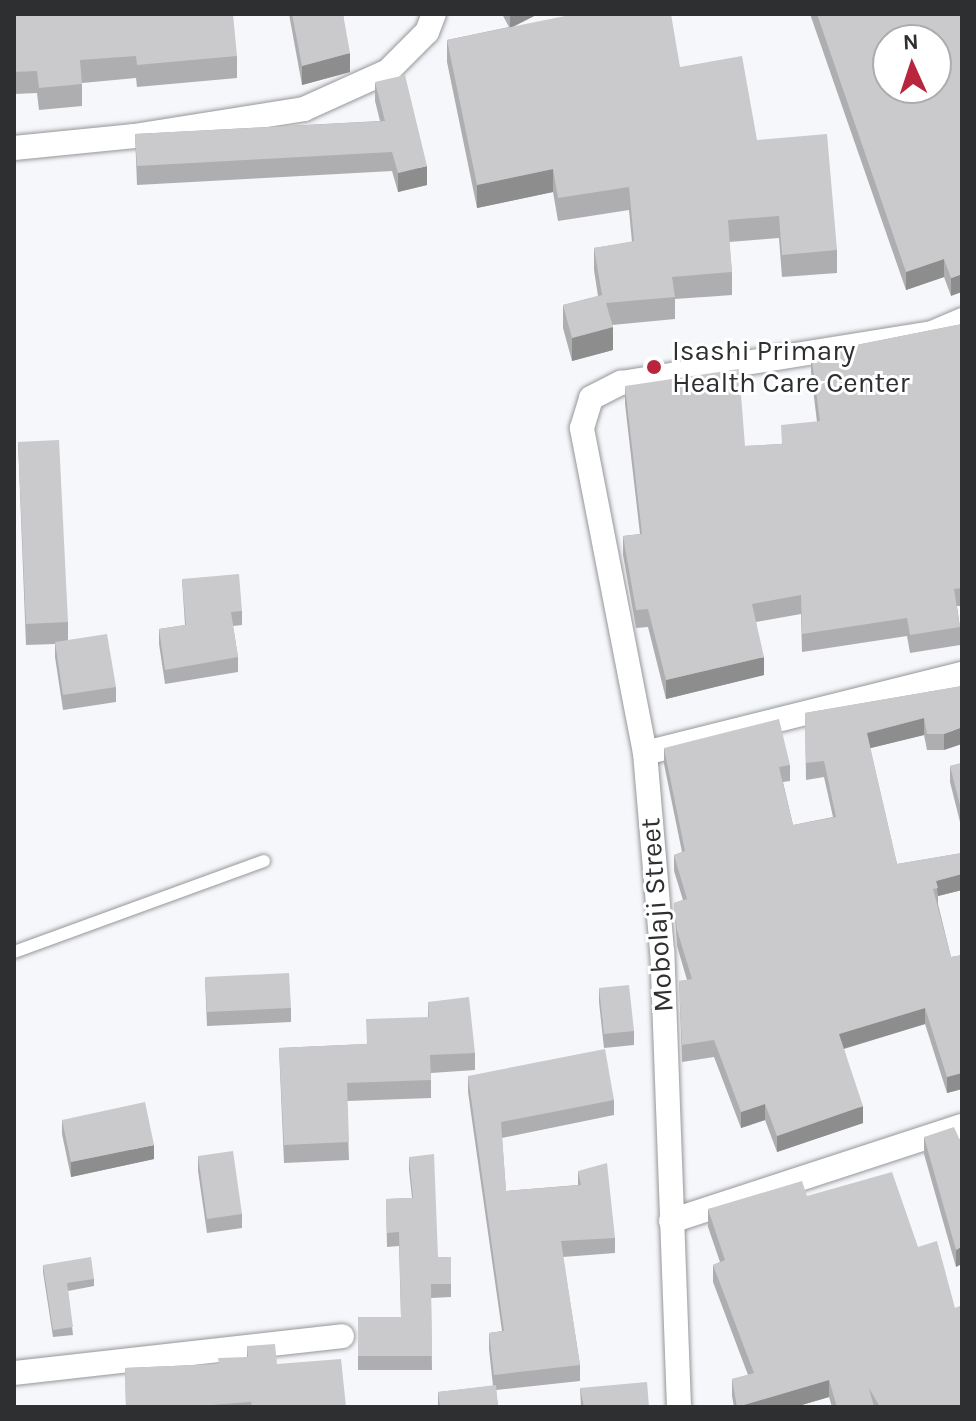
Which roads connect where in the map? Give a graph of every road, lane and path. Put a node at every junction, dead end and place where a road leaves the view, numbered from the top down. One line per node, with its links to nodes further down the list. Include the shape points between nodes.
1 (434, 14): 2 (street, via 427,32 388,71 304,109 134,136)
2 (14, 148)
3 (962, 320): 5 (street, Mobolaji Street, via 932,333 621,383 591,398 582,428)
4 (962, 674): 5 (street)
5 (645, 753): 9 (street, Mobolaji Street, via 662,951)
6 (264, 861): 7 (lane)
7 (14, 952)
8 (962, 1126): 9 (street)
9 (671, 1221): 12 (street, Mobolaji Street)
10 (342, 1336): 11 (street)
11 (14, 1373)
12 (679, 1407)

